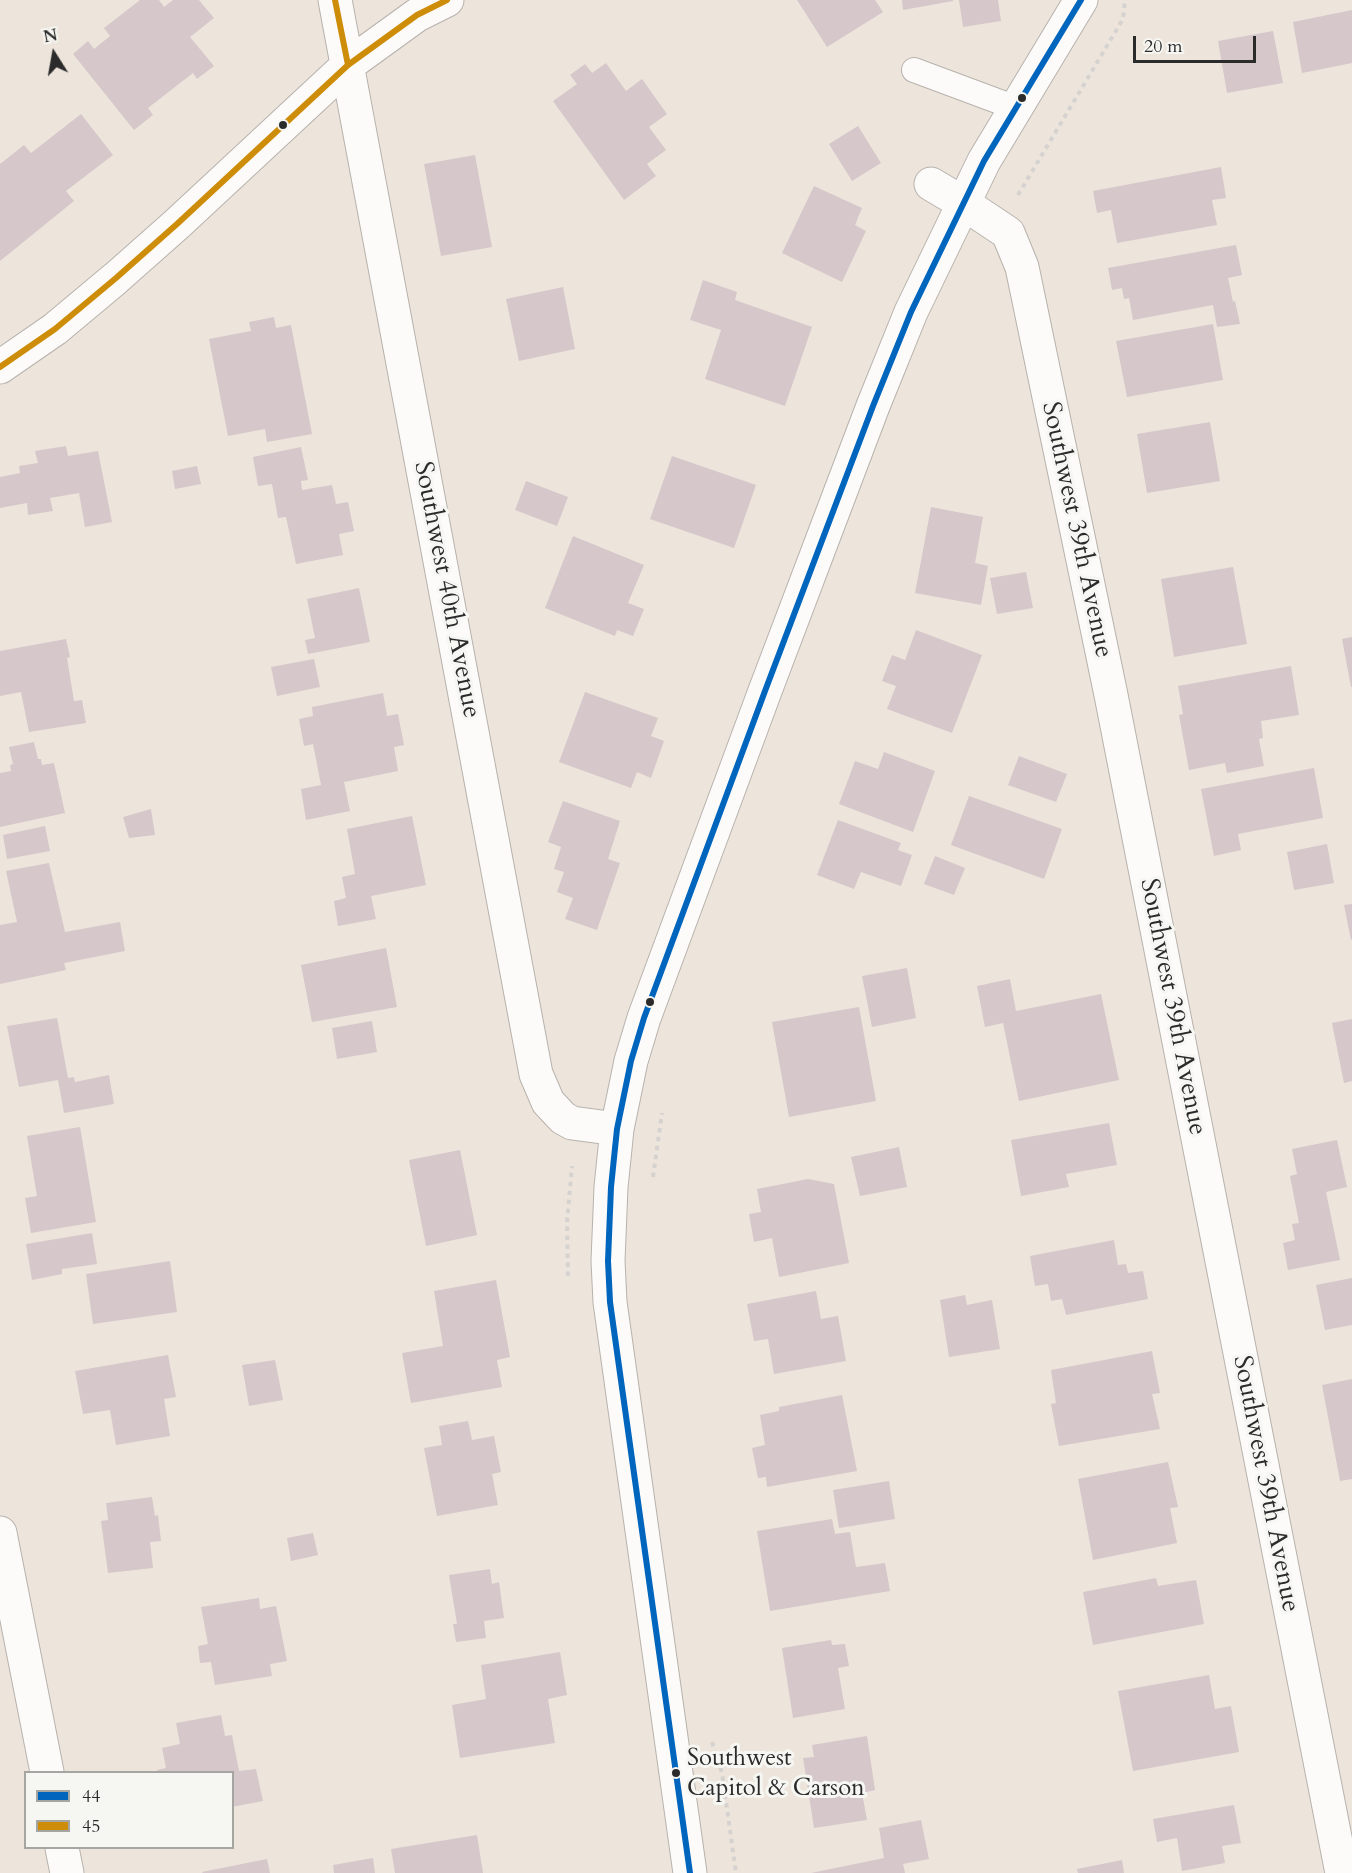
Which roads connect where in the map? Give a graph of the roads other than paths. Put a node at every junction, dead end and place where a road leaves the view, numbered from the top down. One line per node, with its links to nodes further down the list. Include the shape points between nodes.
1 (335, 0): 4 (street, Southwest 40th Avenue)
2 (447, 0): 4 (street, via 417,15)
3 (1081, 0): 6 (street)
4 (348, 65): 9 (street, via 116,278 55,329); 10 (street, Southwest 40th Avenue, via 536,1074 548,1102 563,1118 572,1123)
5 (914, 70): 6 (lane)
6 (1016, 108): 8 (street)
7 (931, 184): 8 (street, Southwest 39th Avenue)
8 (963, 203): 10 (street, via 911,312 873,406 709,841 644,1018); 16 (street, Southwest 39th Avenue, via 1008,233 1022,267 1111,695)
9 (0, 367)
10 (617, 1129): 15 (street, via 609,1228 610,1302)
11 (0, 1533): 12 (street)
12 (47, 1771)
13 (62, 1849): 14 (street)
14 (67, 1873)
15 (690, 1873)
16 (1342, 1873)

